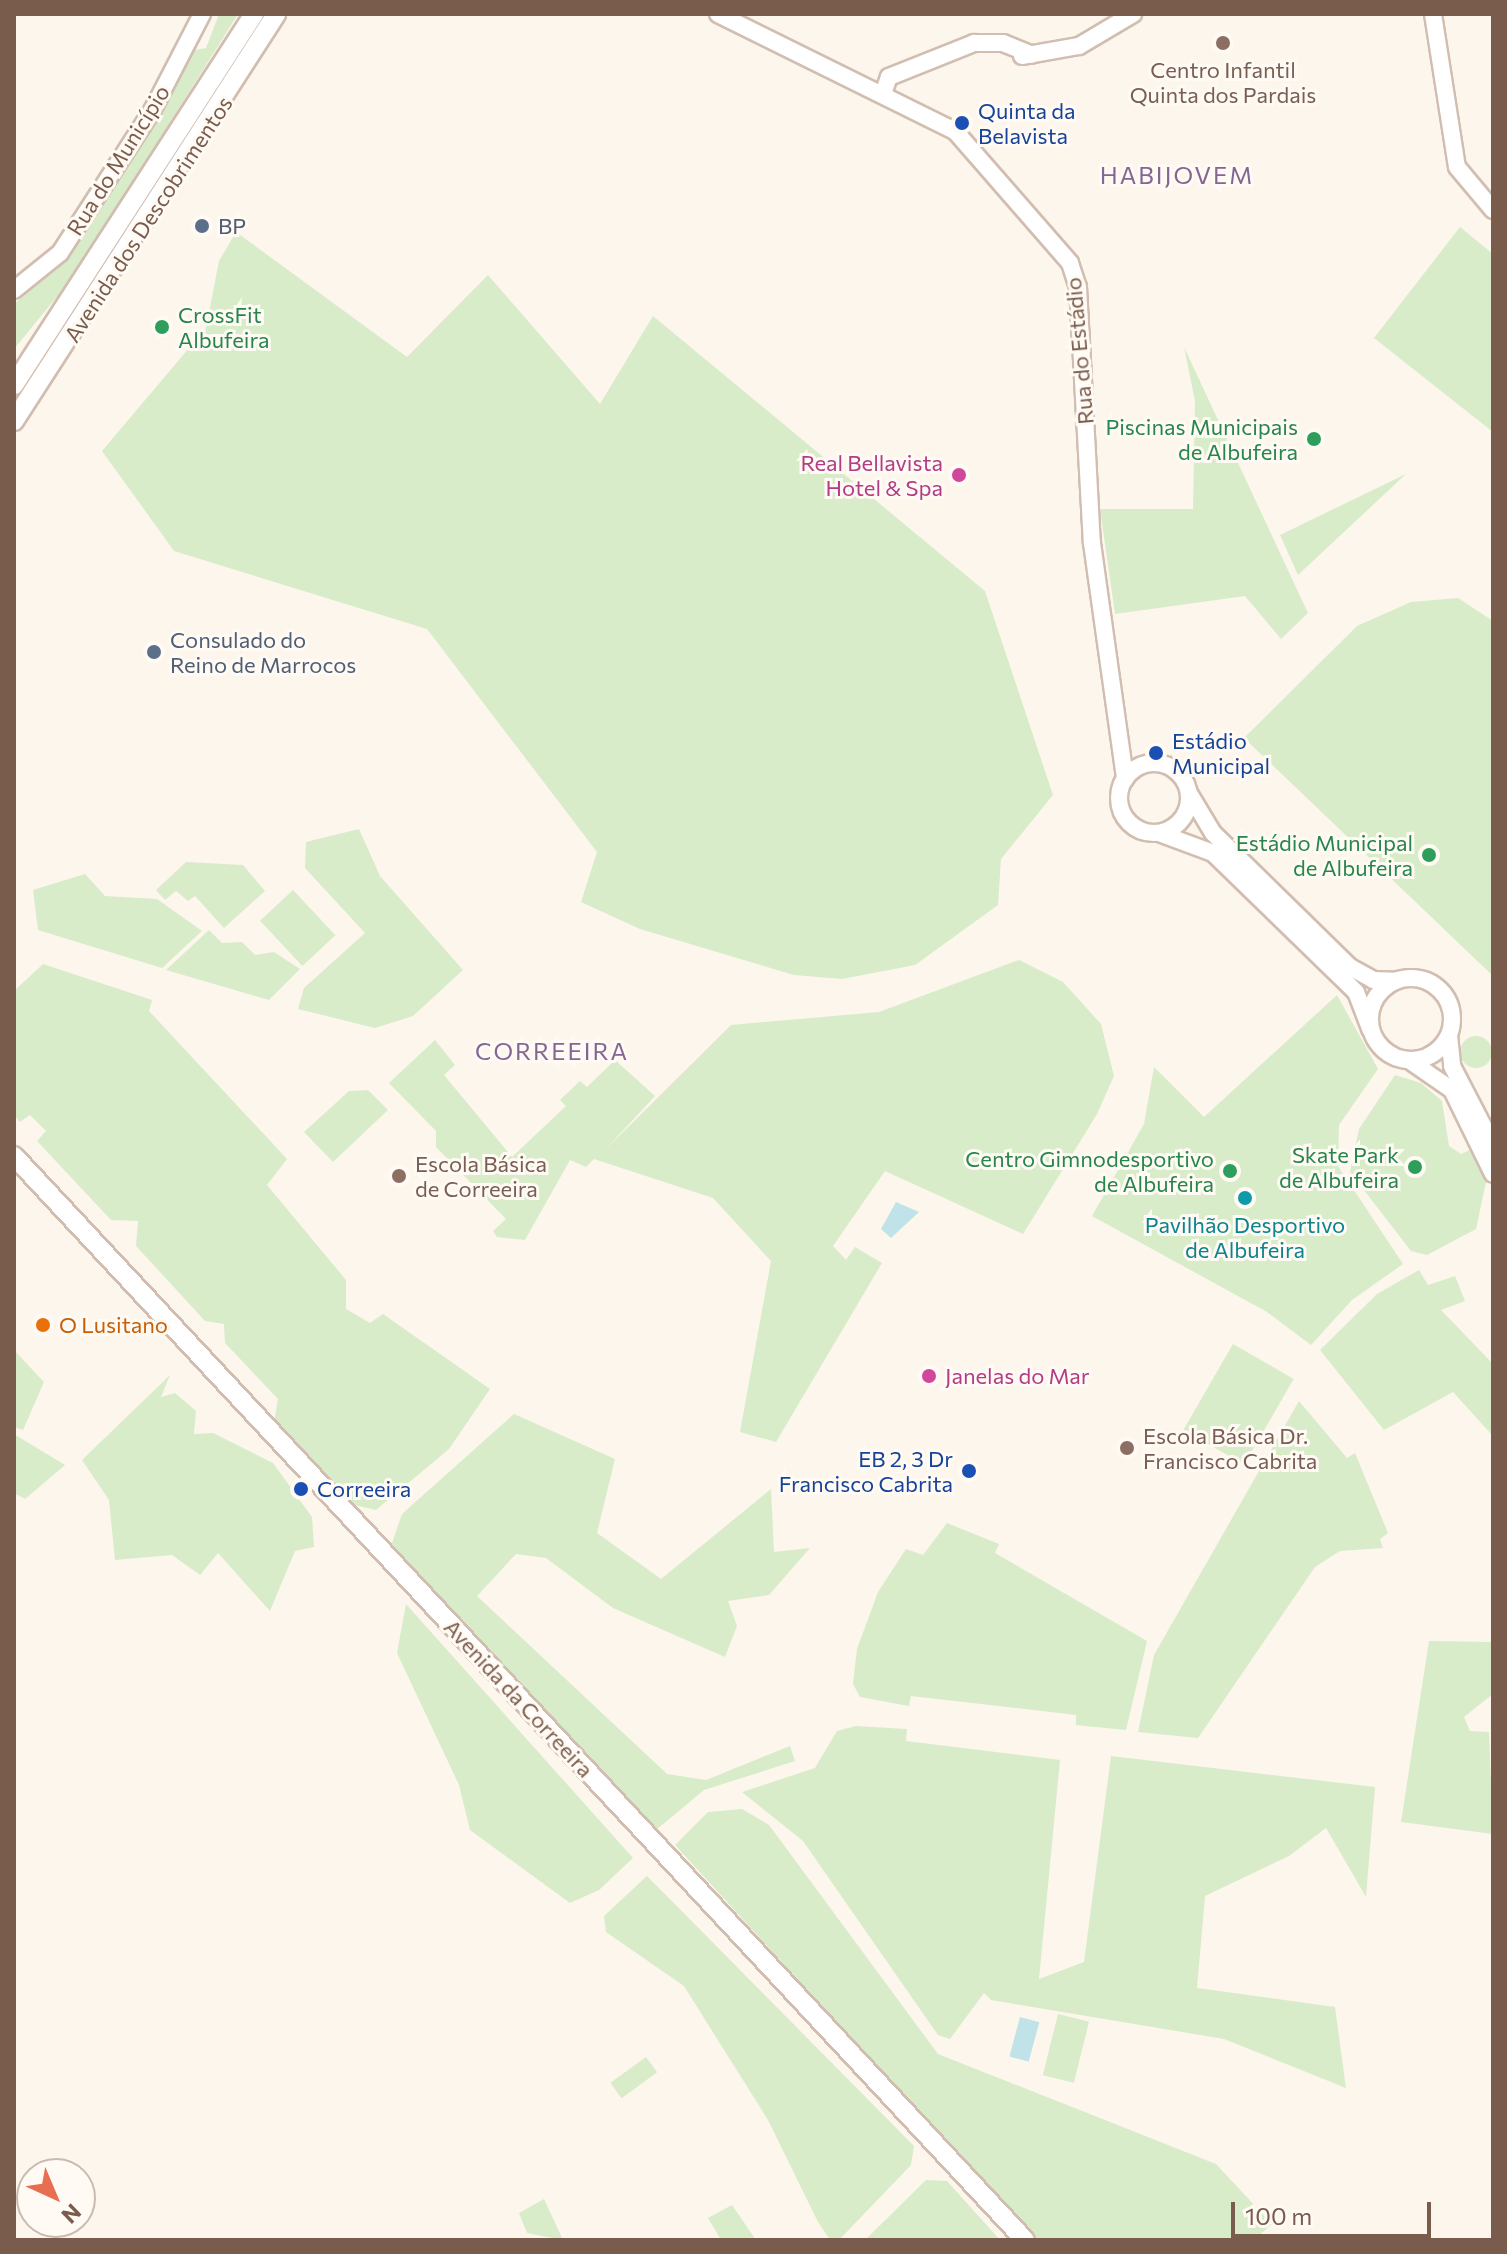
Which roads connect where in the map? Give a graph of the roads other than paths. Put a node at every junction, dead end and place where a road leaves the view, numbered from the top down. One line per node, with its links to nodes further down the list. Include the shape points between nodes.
1 (202, 14): 9 (street, Rua do Município, via 153,109 60,253)
2 (254, 14): 10 (main road, Avenida dos Descobrimentos)
3 (276, 14): 11 (main road, Avenida dos Descobrimentos)
4 (718, 14): 7 (street, Rua do Estádio)
5 (1133, 14): 7 (street, via 1079,46 1032,55 989,43 962,46 889,77)
6 (1433, 14): 8 (street, via 1457,167)
7 (883, 94): 12 (street, Rua do Estádio, via 975,147 1070,263 1078,287 1092,543)
8 (1493, 210)
9 (14, 290)
10 (14, 385)
11 (14, 421)
12 (1122, 732): 13 (street); 14 (street, Rua do Estádio)
13 (1154, 763): 14 (street); 15 (street, via 1183,777)
14 (1125, 779): 16 (street, Rua do Estádio, via 1123,815 1136,829)
15 (1189, 793): 16 (street, via 1185,817); 17 (street, via 1213,833 1350,967 1373,980)
16 (1159, 833): 18 (street, Rua do Estádio, via 1213,853 1356,992)
17 (1396, 981): 18 (street, via 1376,996); 19 (street, via 1420,979 1441,990 1452,1012)
18 (1370, 1029): 20 (street, via 1381,1049)
19 (1449, 1035): 20 (street, via 1431,1056); 21 (street, via 1452,1066)
20 (1410, 1061): 24 (street, via 1452,1090)
21 (1493, 1145)
22 (14, 1156): 26 (main road, Avenida da Correeira)
23 (14, 1169): 25 (main road, Avenida da Correeira)
24 (1493, 1174)
25 (1013, 2240)
26 (1025, 2240)

